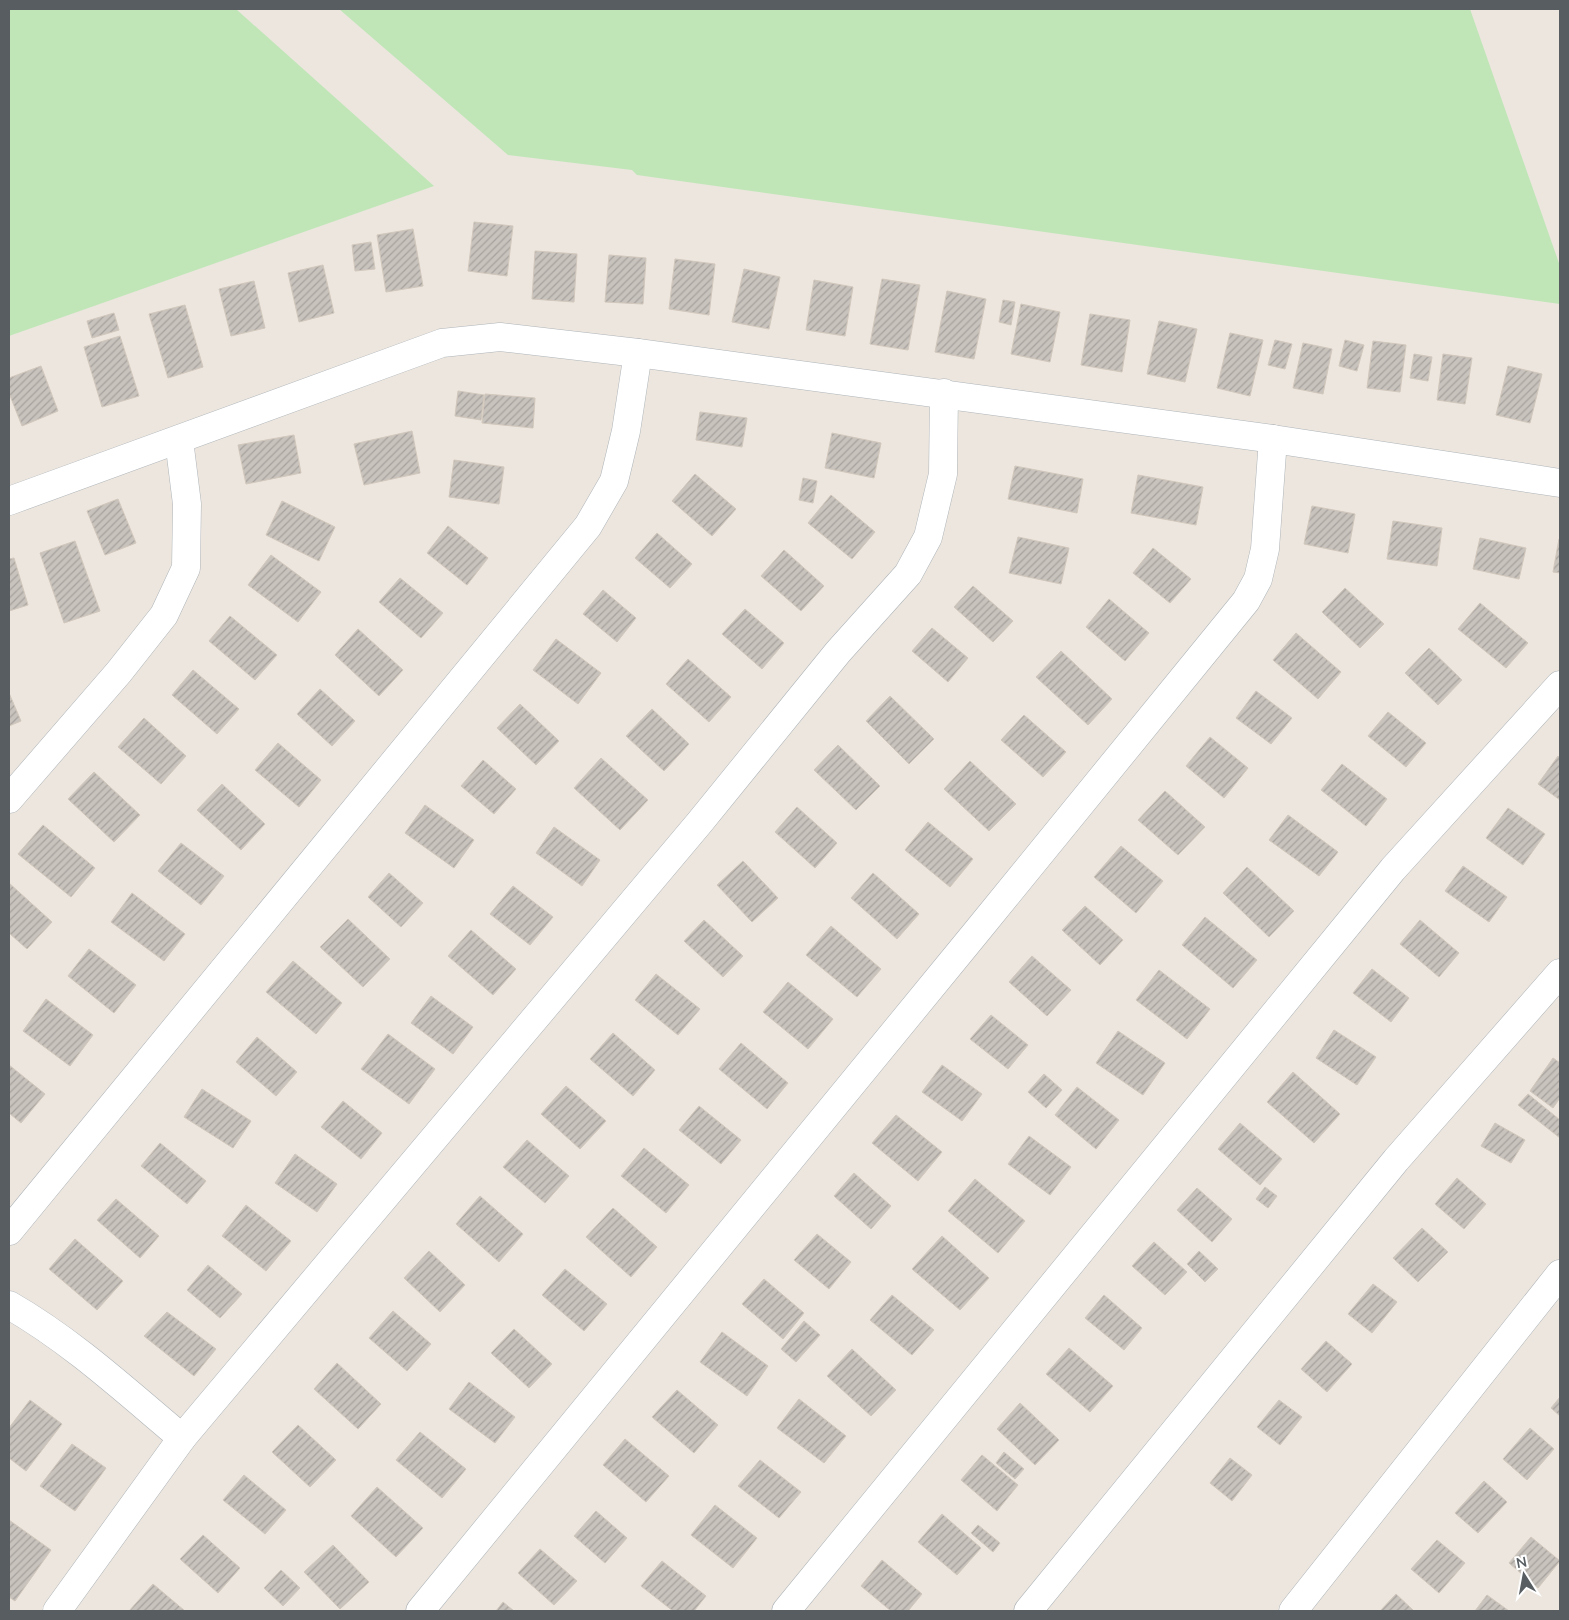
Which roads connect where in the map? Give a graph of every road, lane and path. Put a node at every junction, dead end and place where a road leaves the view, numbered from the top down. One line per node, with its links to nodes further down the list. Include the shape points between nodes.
1 (638, 352): 2 (street); 4 (street, via 500,337 442,343); 10 (street, via 626,431 614,481 588,526)
2 (944, 393): 3 (street); 13 (street, via 943,474 928,537 908,574 838,652 700,822)
3 (1273, 439): 5 (street); 15 (street, via 1265,549 1258,579 1246,601)
4 (179, 440): 6 (street); 8 (street, via 187,504 186,568 164,615)
5 (1560, 483)
6 (9, 501)
7 (1560, 685): 16 (street, via 1393,869)
8 (9, 799)
9 (1560, 974): 17 (street, via 1396,1160)
10 (9, 1231)
11 (1560, 1274): 18 (street)
12 (9, 1305): 13 (street, via 95,1365)
13 (182, 1438): 14 (street)
14 (57, 1611)
15 (420, 1611)
16 (786, 1611)
17 (1028, 1611)
18 (1293, 1611)

